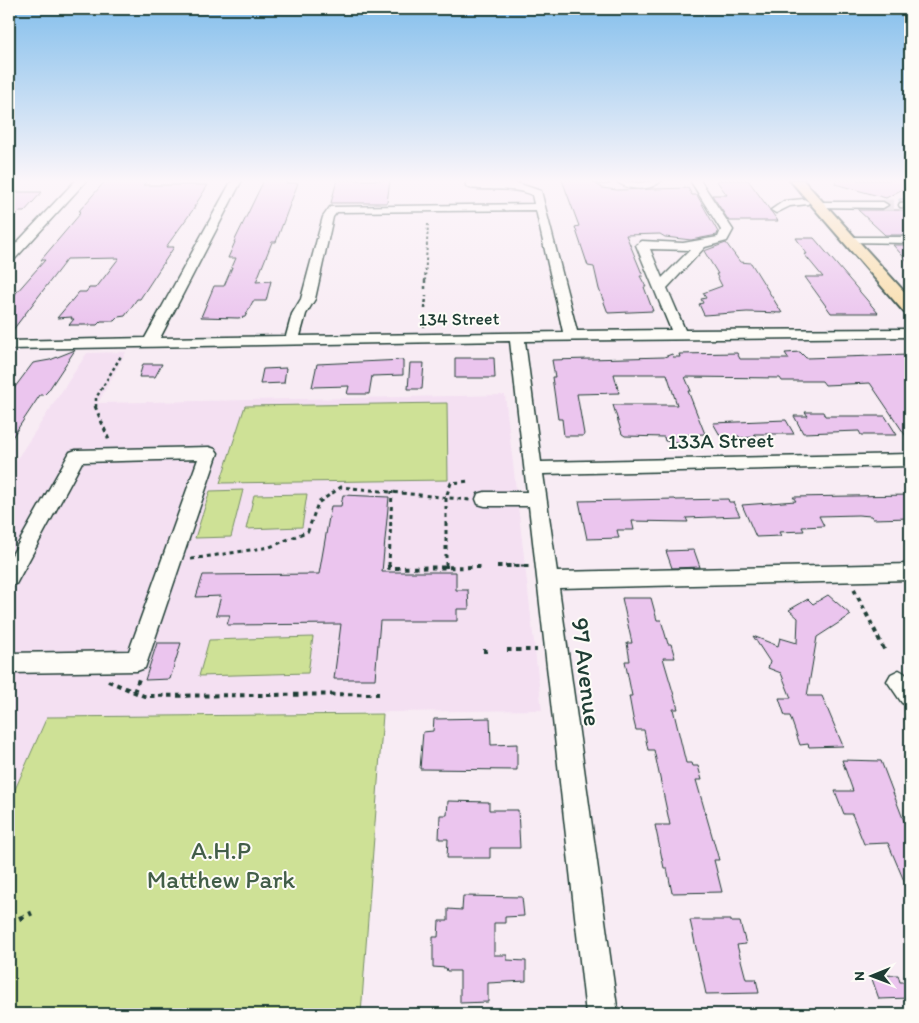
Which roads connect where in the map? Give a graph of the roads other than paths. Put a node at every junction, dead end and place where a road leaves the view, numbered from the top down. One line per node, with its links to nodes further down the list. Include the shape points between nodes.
1 (37, 228): 10 (street)
2 (211, 228): 18 (street)
3 (325, 228): 17 (street, via 308,299 298,314)
4 (545, 228): 15 (street)
5 (726, 228): 9 (street, via 723,239)
6 (837, 228): 7 (main road)
7 (850, 240): 8 (street); 12 (main road)
8 (910, 240)
9 (699, 246): 11 (street); 11 (street, via 642,245)
10 (9, 258)
11 (660, 287): 14 (street)
12 (910, 308)
13 (910, 333): 14 (street, 134 Street)
14 (680, 334): 15 (street, 134 Street)
15 (571, 336): 16 (street, 134 Street)
16 (517, 337): 17 (street, 134 Street); 21 (street, 97 Avenue)
17 (292, 340): 18 (street, 134 Street)
18 (150, 343): 19 (street, 134 Street)
19 (11, 348)
20 (910, 460): 21 (street, 133A Street)
21 (533, 468): 22 (street, 97 Avenue)
22 (537, 499): 23 (street); 26 (street, 97 Avenue)
23 (478, 500)
24 (910, 572): 26 (street)
25 (9, 578): 27 (street, via 76,456 209,454 136,660)
26 (547, 580): 28 (street, 97 Avenue)
27 (9, 663)
28 (602, 1014)

